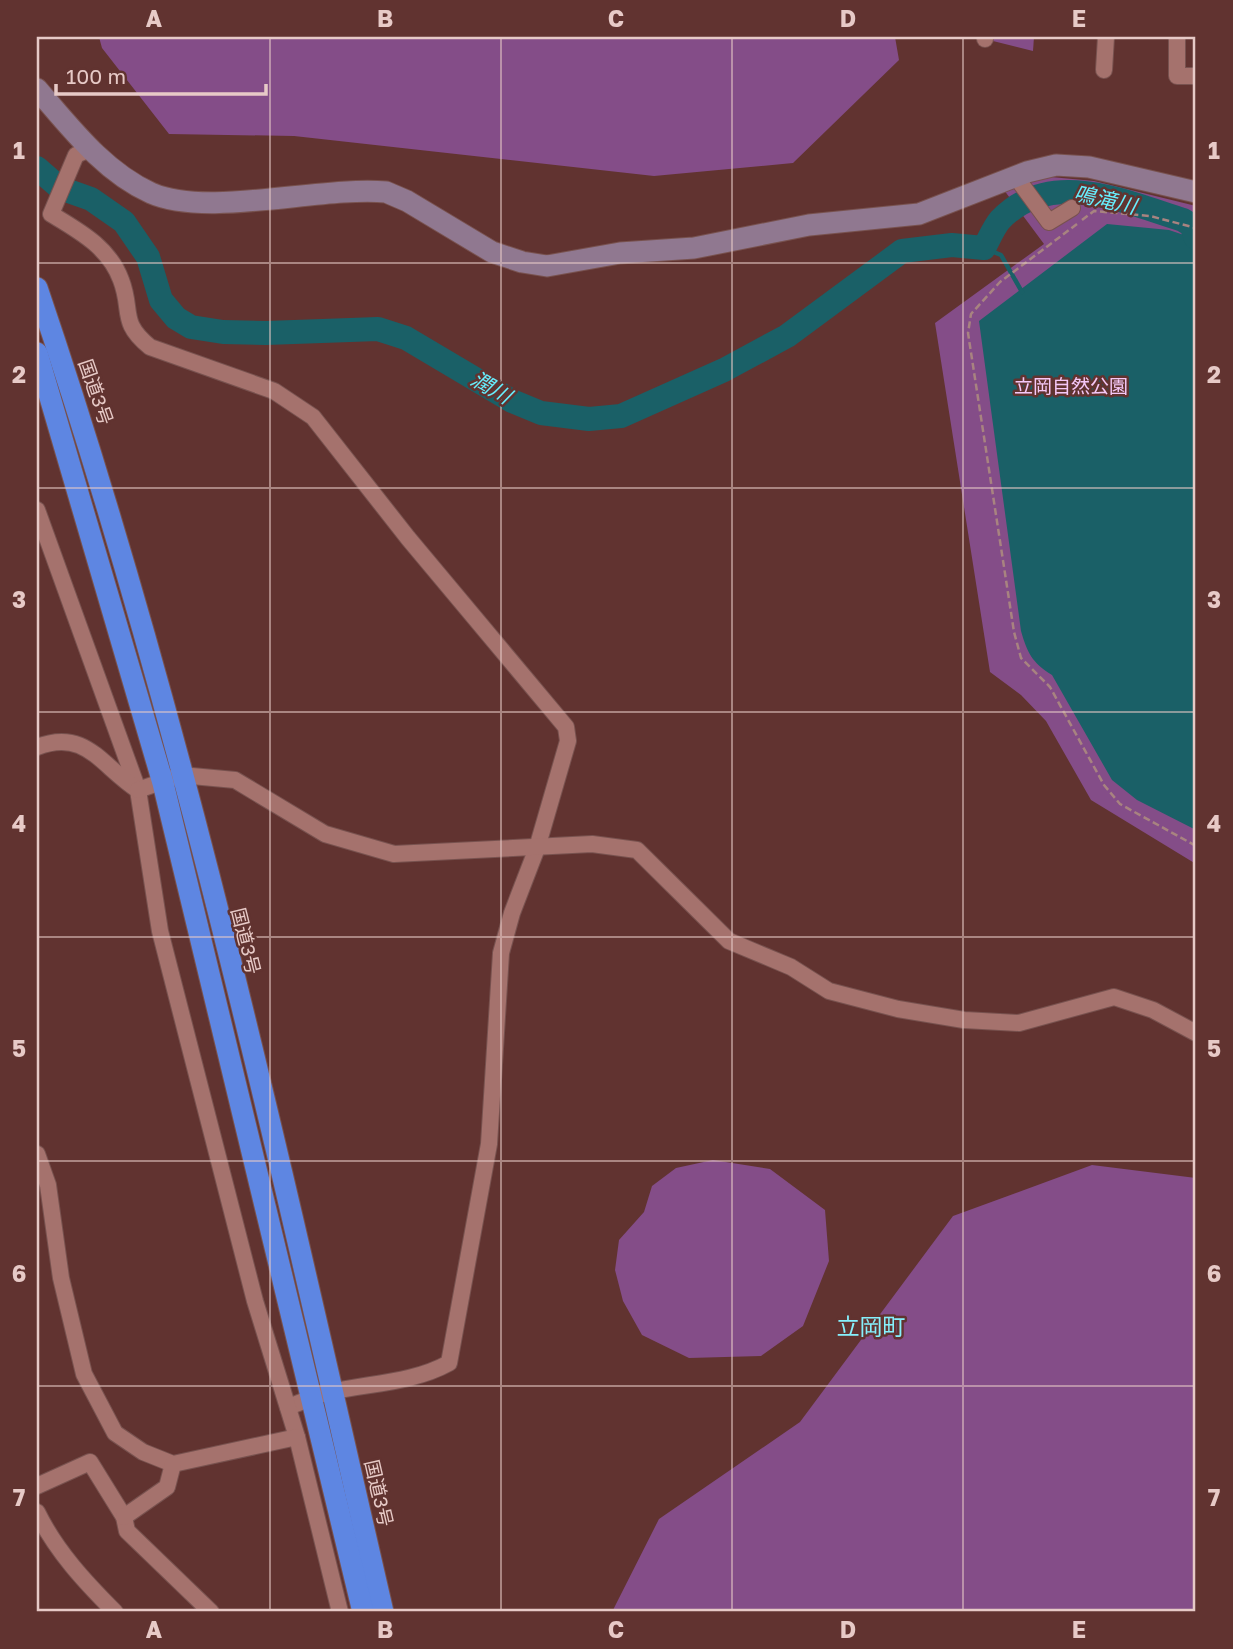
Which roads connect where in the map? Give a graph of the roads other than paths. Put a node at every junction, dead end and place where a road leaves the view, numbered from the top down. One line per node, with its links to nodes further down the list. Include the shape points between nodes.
1 (1106, 37): 3 (street)
2 (1177, 37): 4 (street, via 1177,76)
3 (1104, 70)
4 (1196, 76)
5 (37, 89): 6 (street)
6 (83, 152): 7 (street, via 150,193 169,199 222,201 386,192 492,251 547,265 620,253 694,248 808,225 919,214); 16 (street, via 51,214 93,240 106,254 120,277 135,334 150,347 274,391 313,417 566,727 568,741)
7 (1016, 177): 8 (street, via 1056,165 1089,167); 9 (street, via 1049,222)
8 (1196, 192)
9 (1072, 208)
10 (37, 288): 14 (highway, 国道3号, via 88,437)
11 (37, 353): 14 (highway, 国道3号)
12 (37, 510): 15 (street)
13 (37, 747): 15 (street, via 55,740 85,746)
14 (172, 779): 15 (street); 16 (street, via 235,780 325,834 394,854); 19 (highway, 国道3号)
15 (138, 790): 20 (street, via 160,931 255,1301)
16 (537, 848): 17 (street, via 592,844 637,850 729,941 791,967 829,991 855,999 964,1020 1019,1023 1114,997); 19 (street, via 501,953 489,1144 449,1363 435,1371)
17 (1196, 1032)
18 (37, 1154): 22 (street, via 48,1185 61,1278 83,1374 115,1433 143,1452)
19 (322, 1394): 20 (street); 29 (highway, 国道3号); 30 (highway, 国道3号)
20 (288, 1408): 21 (street)
21 (297, 1437): 22 (street); 28 (street)
22 (173, 1464): 25 (street, via 167,1487)
23 (37, 1486): 25 (street, via 90,1462)
24 (37, 1512): 26 (street, via 47,1533 84,1581)
25 (124, 1517): 27 (street, via 127,1531)
26 (115, 1612)
27 (211, 1612)
28 (340, 1612)
29 (363, 1612)
30 (383, 1612)

